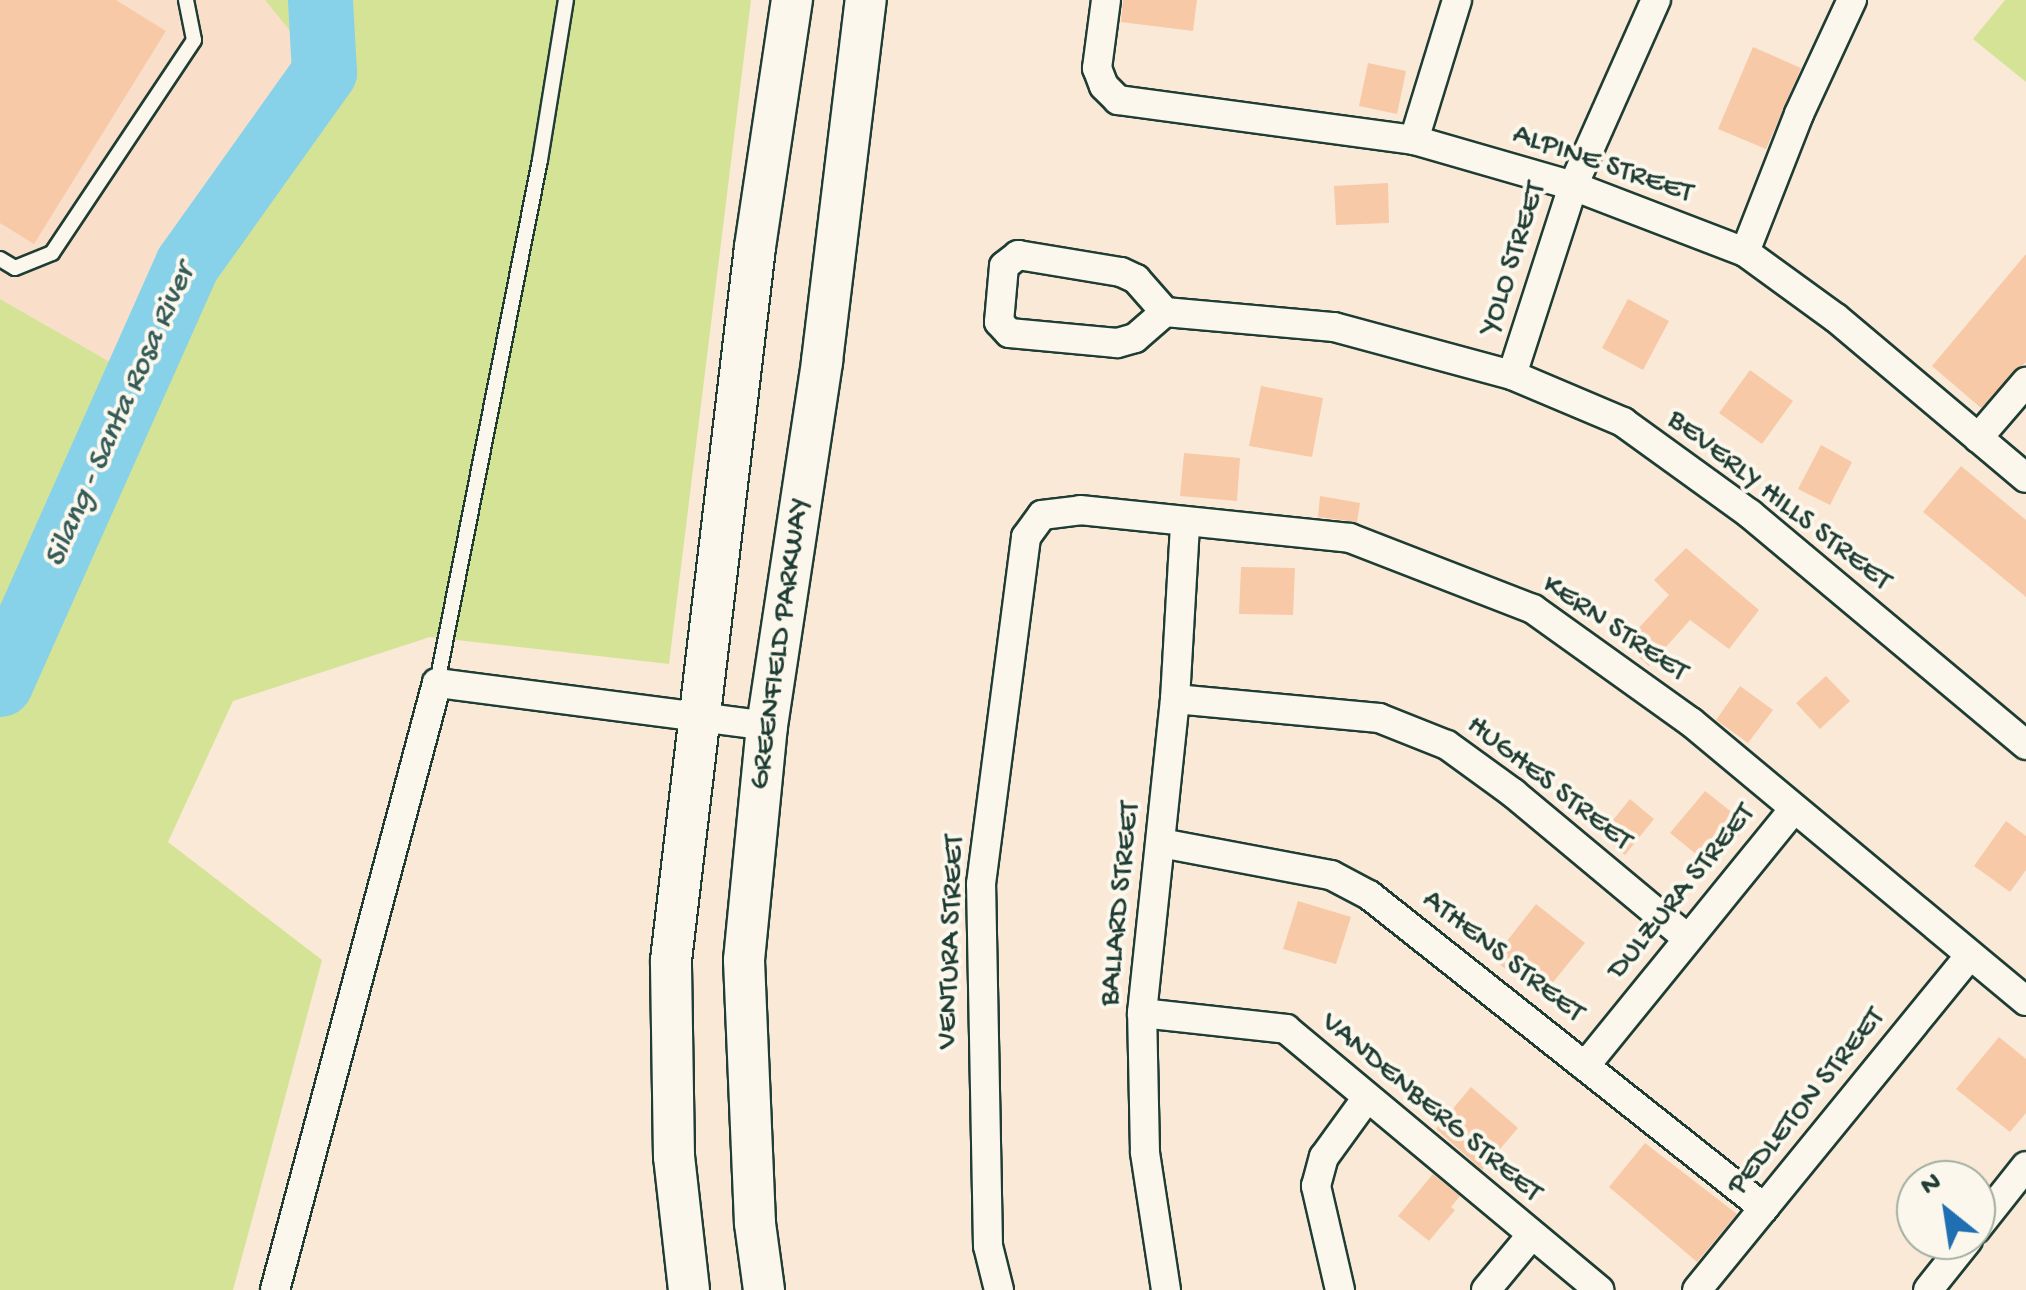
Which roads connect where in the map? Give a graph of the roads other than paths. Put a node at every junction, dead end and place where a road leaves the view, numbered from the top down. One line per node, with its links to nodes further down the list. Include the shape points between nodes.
1 (186, 0): 12 (lane, via 194,40 52,253 15,268)
2 (566, 0): 20 (lane)
3 (792, 0): 22 (main road, via 755,247)
4 (866, 0): 23 (main road, GREENFIELD PARKWAY, via 822,362)
5 (1106, 0): 9 (street, ALPINE STREET, via 1097,68 1118,100)
6 (1457, 0): 9 (street)
7 (1656, 0): 10 (street, YOLO STREET)
8 (1852, 0): 11 (street)
9 (1414, 140): 10 (street, ALPINE STREET)
10 (1573, 186): 11 (street, ALPINE STREET); 14 (street, YOLO STREET)
11 (1745, 252): 16 (street, ALPINE STREET, via 1836,318)
12 (0, 259)
13 (1165, 312): 13 (street, via 1135,338 1117,343 1009,333 998,322 1004,266 1018,255 1121,272); 14 (street, BEVERLY HILLS STREET, via 1334,328)
14 (1512, 375): 24 (street, BEVERLY HILLS STREET, via 1623,422 1750,514)
15 (2026, 382): 16 (street)
16 (1978, 438): 17 (street, ALPINE STREET)
17 (2026, 478)
18 (1185, 524): 19 (street, KERN STREET, via 1080,510 1042,515); 21 (street, BALLARD STREET); 25 (street, KERN STREET, via 1350,538 1532,609 1692,722)
19 (1026, 537): 41 (street, VENTURA STREET, via 981,884 988,1246)
20 (437, 682): 22 (street); 38 (street)
21 (1175, 699): 26 (street, BALLARD STREET); 27 (street, HUGHES STREET, via 1379,718 1447,746 1514,793)
22 (701, 716): 23 (street); 39 (main road, via 670,960 674,1157)
23 (767, 726): 40 (main road, GREENFIELD PARKWAY, via 744,960)
24 (2026, 744)
25 (1794, 809): 27 (street, DULZURA STREET); 28 (street, KERN STREET)
26 (1161, 843): 30 (street, BALLARD STREET); 31 (street, ATHENS STREET, via 1331,876 1369,894)
27 (1686, 937): 31 (street, DULZURA STREET)
28 (1969, 956): 29 (street, KERN STREET); 35 (street, PEDLETON STREET)
29 (2026, 1001)
30 (1142, 1013): 32 (street, VANDENBERG STREET, via 1286,1029); 42 (street, BALLARD STREET, via 1144,1152)
31 (1586, 1066): 35 (street, ATHENS STREET)
32 (1366, 1099): 36 (street, VANDENBERG STREET); 43 (street, via 1324,1157 1316,1186)
33 (2026, 1166): 34 (street)
34 (1996, 1204)
35 (1764, 1208): 46 (street, PEDLETON STREET)
36 (1530, 1237): 44 (street); 45 (street, VANDENBERG STREET)
37 (1952, 1260): 47 (street)
38 (276, 1290)
39 (688, 1290)
40 (764, 1290)
41 (999, 1290)
42 (1166, 1290)
43 (1340, 1290)
44 (1486, 1290)
45 (1599, 1290)
46 (1697, 1290)
47 (1928, 1290)

